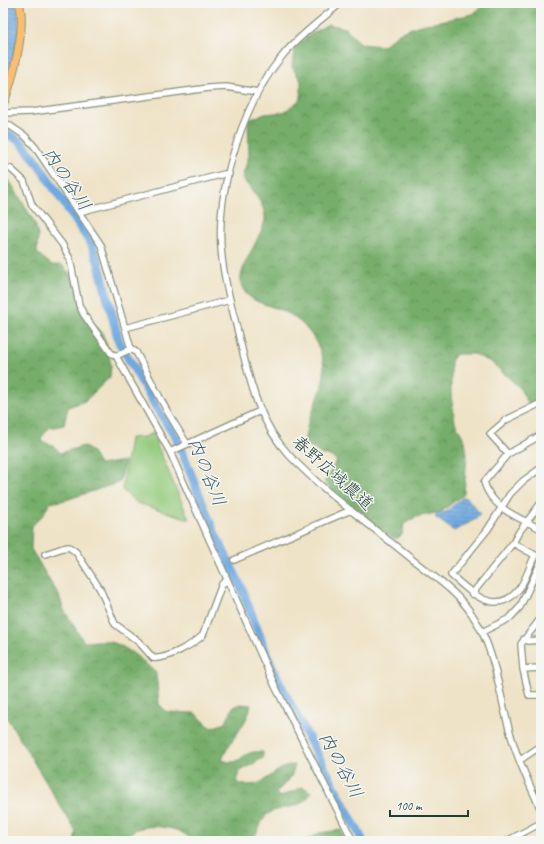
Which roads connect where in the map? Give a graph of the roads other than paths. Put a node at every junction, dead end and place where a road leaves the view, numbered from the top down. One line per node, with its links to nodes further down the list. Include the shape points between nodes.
1 (19, 3): 4 (main road, via 21,31)
2 (341, 3): 3 (street, 春野広域農道, via 284,54)
3 (258, 92): 5 (street, via 226,87 209,88 31,112); 8 (street, 春野広域農道, via 239,135)
4 (3, 105)
5 (3, 113)
6 (3, 121): 9 (street, via 25,136 35,147)
7 (3, 166): 13 (street, via 11,169 24,181 32,205 62,244 70,259 84,315 111,353)
8 (229, 174): 9 (street); 10 (street, 春野広域農道, via 224,194 221,244)
9 (79, 212): 11 (street, via 104,254)
10 (230, 300): 11 (street); 15 (street, 春野広域農道, via 249,378)
11 (125, 328): 12 (street)
12 (129, 350): 13 (street); 17 (street, via 136,352)
13 (118, 356): 18 (street)
14 (541, 403): 19 (street, via 506,420 490,434)
15 (260, 411): 17 (street); 23 (street, 春野広域農道, via 278,442 290,456)
16 (541, 435): 19 (street)
17 (186, 444): 18 (street)
18 (172, 451): 30 (street)
19 (508, 454): 22 (street, via 484,482)
20 (541, 468): 22 (street, via 510,494)
21 (541, 503): 24 (street)
22 (501, 509): 24 (street); 31 (street, via 451,575)
23 (352, 510): 28 (street); 33 (street, 春野広域農道, via 454,594 473,615)
24 (526, 522): 25 (street); 26 (street)
25 (541, 529)
26 (513, 544): 31 (street); 31 (street, via 535,555 518,589 506,600 494,603)
27 (44, 554): 30 (street, via 62,548 76,552 100,589 115,624 139,642 153,658 161,659 203,635 222,584)
28 (234, 560)
29 (541, 562): 33 (street, via 520,607 510,618)
30 (227, 580): 43 (street, via 275,686)
31 (472, 594)
32 (541, 618): 34 (street)
33 (482, 632): 40 (street, 春野広域農道, via 494,665 512,739)
34 (524, 639): 35 (street); 37 (street, via 520,647)
35 (541, 640)
36 (541, 668): 37 (street)
37 (523, 669): 38 (street, via 529,695)
38 (541, 695)
39 (541, 746): 40 (street)
40 (520, 760): 41 (street, 春野広域農道)
41 (541, 810)
42 (541, 823): 44 (street)
43 (353, 841)
44 (507, 841)

